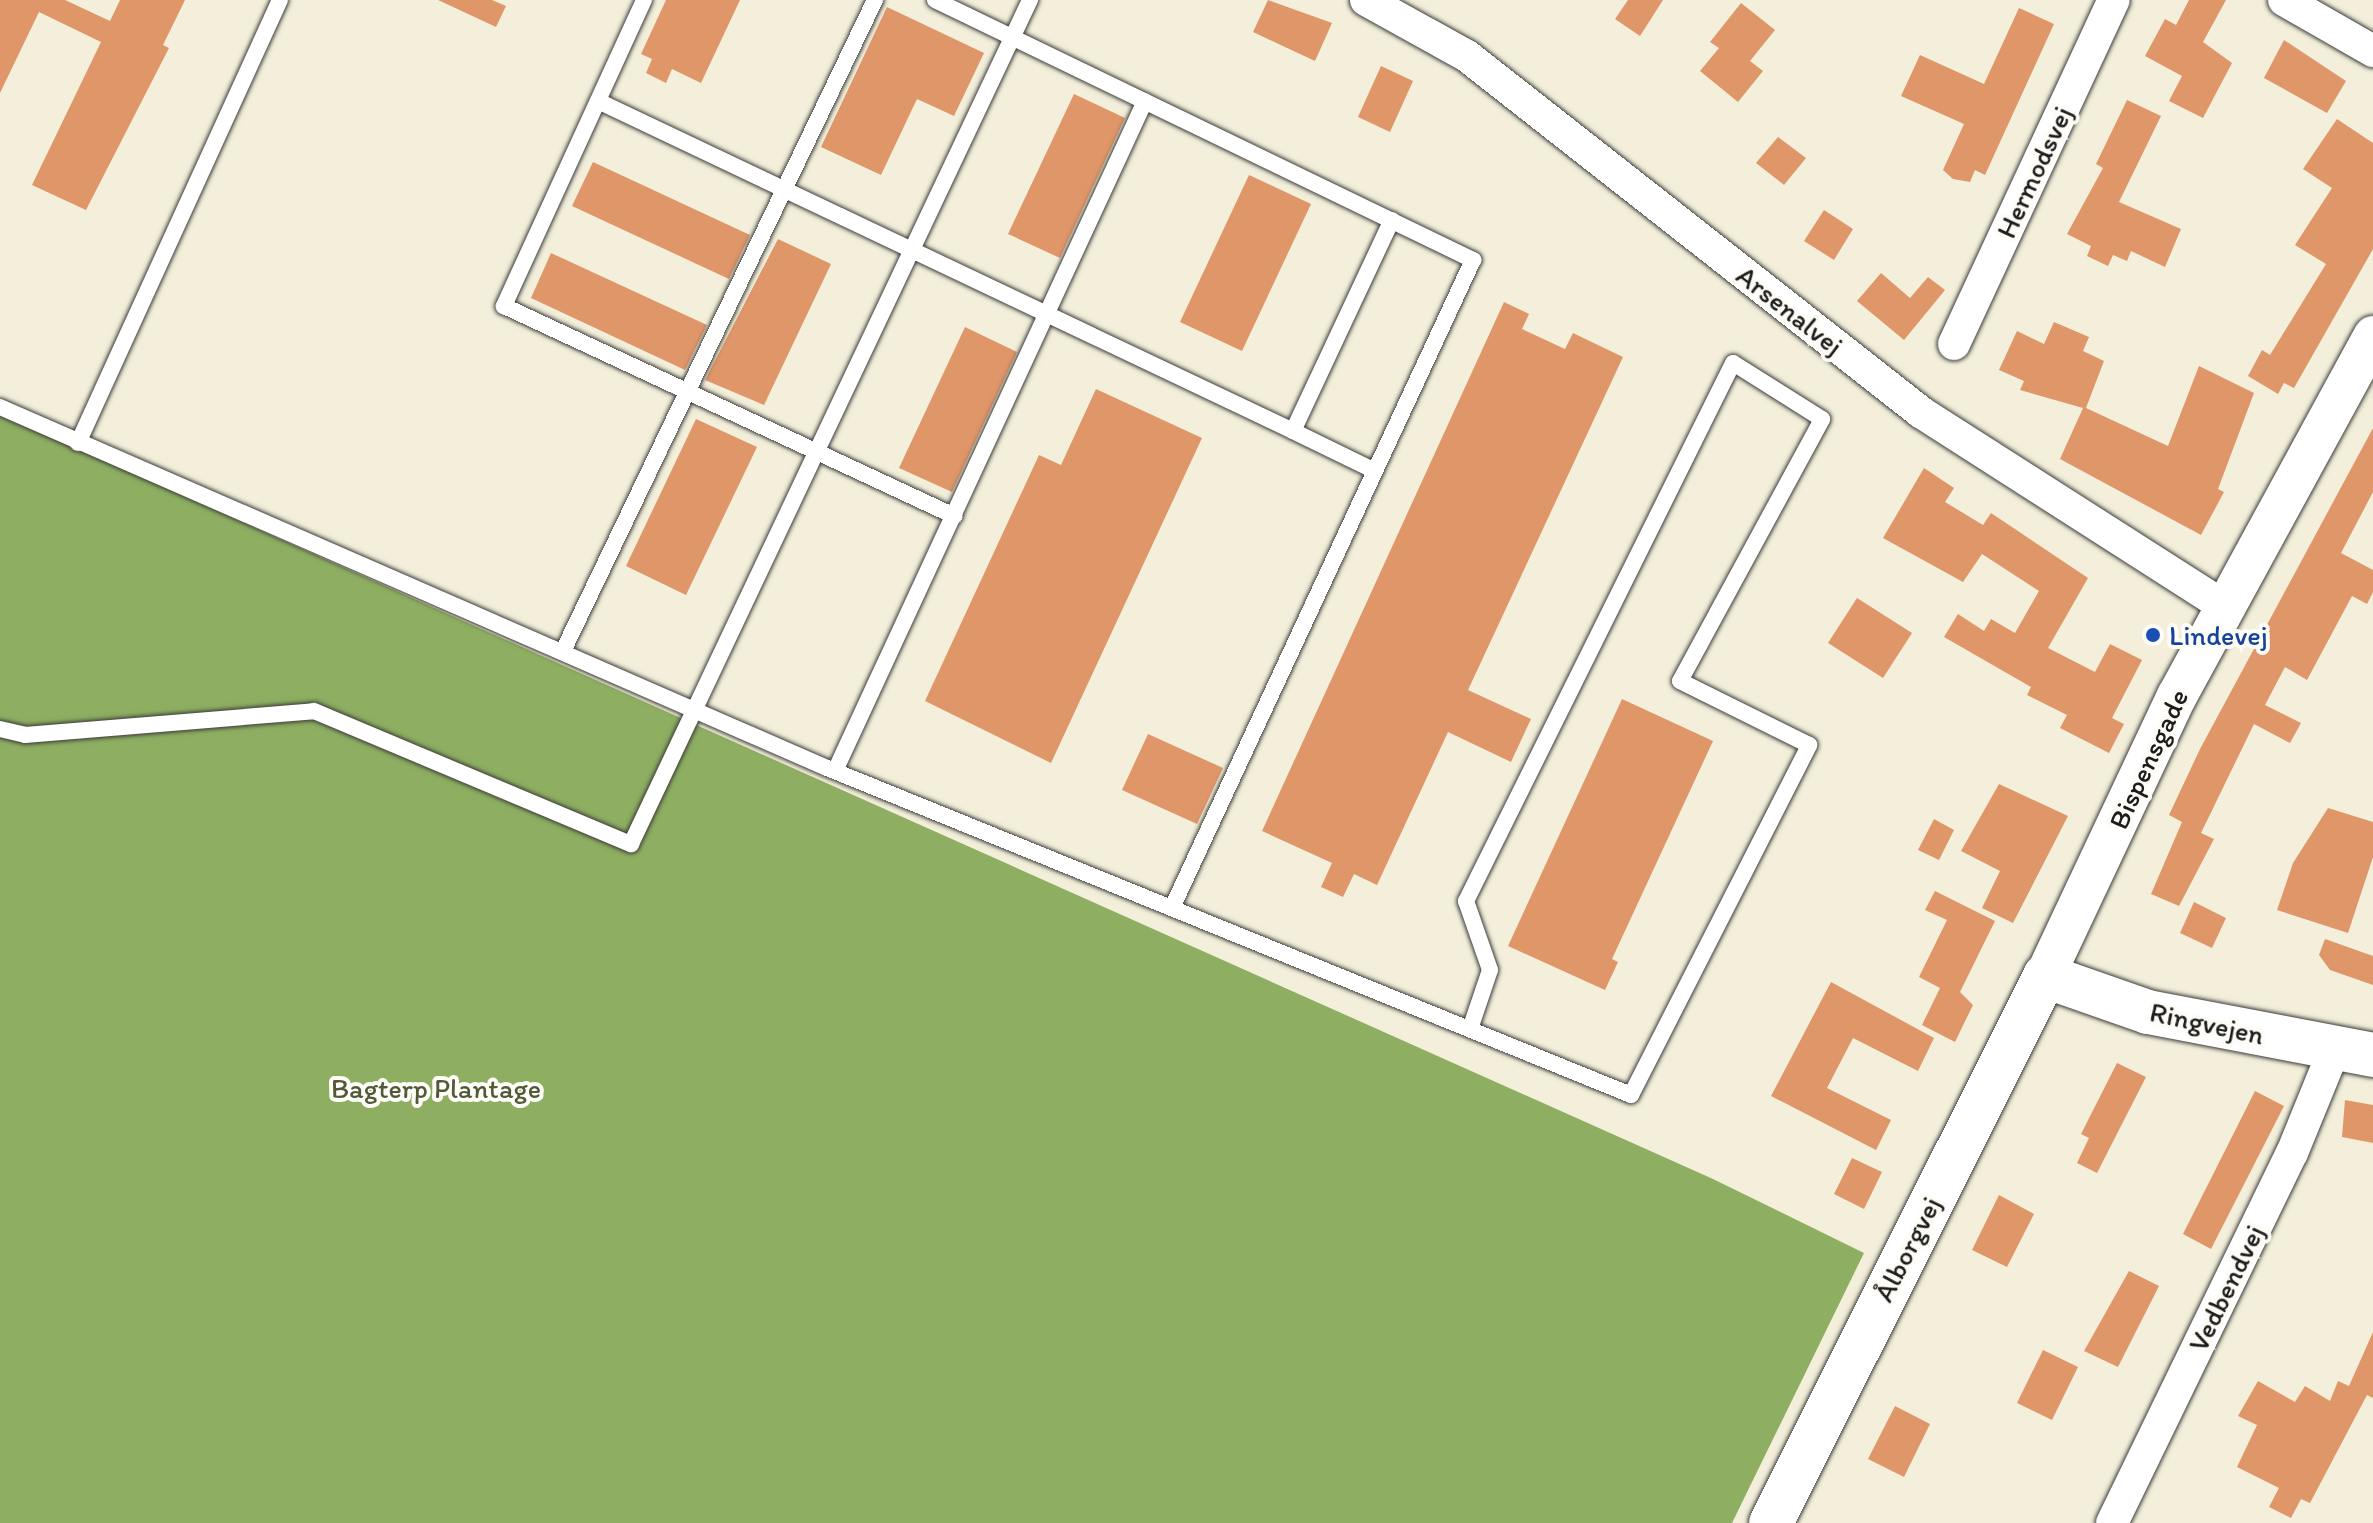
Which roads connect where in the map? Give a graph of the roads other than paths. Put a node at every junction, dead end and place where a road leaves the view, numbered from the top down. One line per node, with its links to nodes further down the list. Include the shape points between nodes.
1 (280, 0): 22 (lane)
2 (644, 0): 11 (lane)
3 (875, 0): 13 (lane)
4 (935, 0): 9 (lane)
5 (1030, 0): 9 (lane)
6 (1366, 0): 26 (street, Arsenalvej, via 1467,56 1922,413)
7 (2114, 0): 18 (street, Hermodsvej)
8 (2284, 0): 10 (street)
9 (1013, 37): 12 (lane); 15 (lane)
10 (2373, 51)
11 (598, 101): 13 (lane); 19 (lane, via 504,306)
12 (1145, 101): 14 (lane); 16 (lane)
13 (782, 190): 15 (lane); 19 (lane)
14 (1392, 220): 21 (lane); 24 (lane, via 1473,260)
15 (913, 251): 16 (lane); 23 (lane)
16 (1048, 316): 21 (lane); 25 (lane)
17 (2373, 336): 26 (street, Bispensgade)
18 (1954, 344)
19 (688, 393): 23 (lane); 27 (lane)
20 (0, 407): 22 (lane)
21 (1293, 431): 24 (lane)
22 (78, 443): 27 (lane)
23 (820, 450): 25 (lane); 28 (lane)
24 (1375, 471): 31 (lane)
25 (955, 516): 30 (lane)
26 (2224, 606): 32 (street, Bispensgade)
27 (564, 649): 28 (lane)
28 (698, 710): 29 (lane, via 631,844 314,711 25,735); 30 (lane)
29 (0, 729)
30 (835, 771): 31 (lane)
31 (1172, 908): 33 (lane)
32 (2045, 976): 34 (main road, Ringvejen, via 2148,1012); 35 (main road, Ålborgvej)
33 (1470, 1029): 33 (lane, via 1490,970 1466,901 1733,363 1822,419 1680,681 1809,745 1631,1095)
34 (2353, 1052): 36 (street, Vedbendvej, via 2292,1153)
35 (1771, 1523)
36 (2112, 1523)

